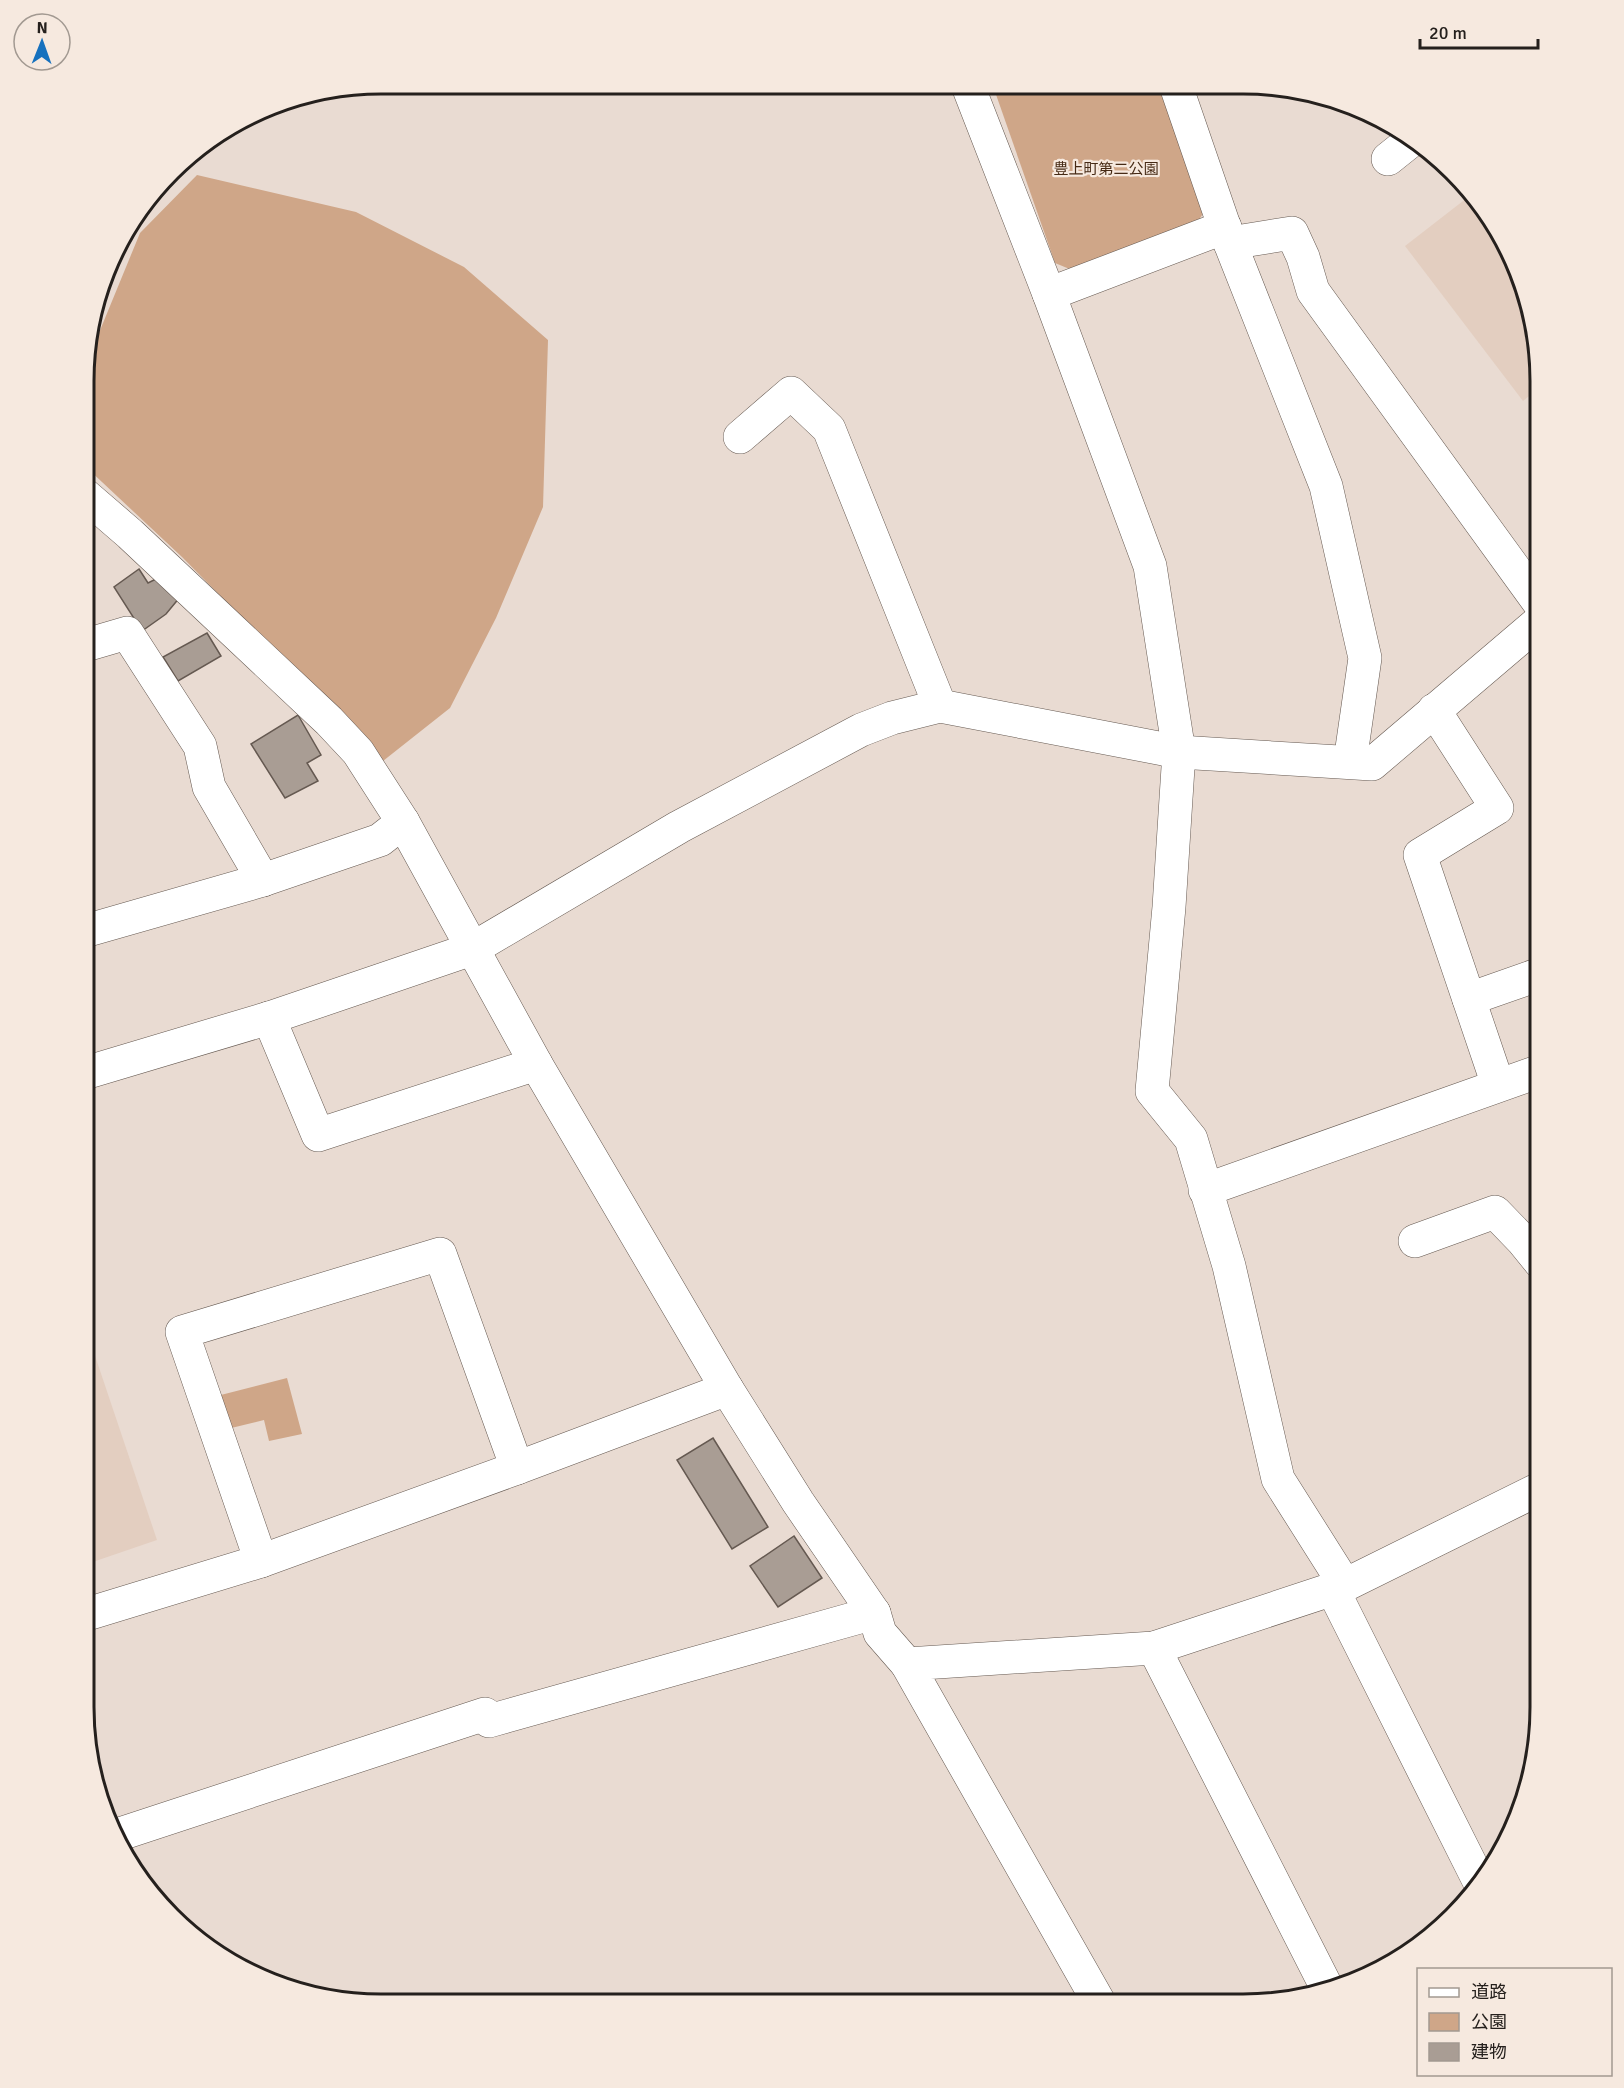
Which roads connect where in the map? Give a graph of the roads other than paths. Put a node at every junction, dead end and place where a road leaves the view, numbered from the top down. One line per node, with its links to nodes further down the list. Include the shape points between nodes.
1 (971, 94): 6 (street)
2 (1179, 94): 5 (street)
3 (1405, 145): 4 (street)
4 (1388, 159)
5 (1227, 235): 6 (street); 9 (street, via 1292,233 1313,291); 15 (street, via 1326,486 1365,658)
6 (1049, 294): 14 (street, via 1150,566)
7 (740, 437): 12 (street, via 791,393 829,429)
8 (95, 504): 16 (street, via 329,721 358,752)
9 (1530, 590)
10 (1530, 629): 13 (street)
11 (95, 642): 17 (street, via 128,633 200,746 209,787)
12 (940, 706): 14 (street); 19 (street, via 861,730 679,827)
13 (1434, 710): 15 (street, via 1372,764); 21 (street, via 1497,808 1420,855)
14 (1179, 752): 15 (street); 27 (street, via 1152,1091 1191,1140)
15 (1350, 762)
16 (403, 822): 17 (street, via 380,840); 19 (street)
17 (263, 880): 18 (street)
18 (95, 928)
19 (472, 949): 22 (street); 23 (street)
20 (1530, 978): 21 (street)
21 (1469, 999): 26 (street)
22 (269, 1018): 23 (street, via 318,1135); 24 (street)
23 (536, 1064): 30 (street)
24 (95, 1071)
25 (1530, 1074): 26 (street)
26 (1498, 1085): 27 (street)
27 (1205, 1190): 34 (street, via 1229,1266 1278,1479)
28 (1415, 1241): 29 (street, via 1495,1212)
29 (1530, 1250)
30 (727, 1389): 31 (street); 36 (street)
31 (517, 1468): 33 (street); 33 (street, via 440,1254 182,1332)
32 (1530, 1493): 34 (street)
33 (261, 1560): 35 (street)
34 (1339, 1588): 37 (street); 40 (street)
35 (95, 1612)
36 (874, 1613): 38 (street, via 879,1633); 39 (street, via 489,1721 485,1714)
37 (1154, 1648): 38 (street); 41 (street)
38 (907, 1664): 42 (street)
39 (124, 1833)
40 (1475, 1874)
41 (1324, 1982)
42 (1094, 1994)

